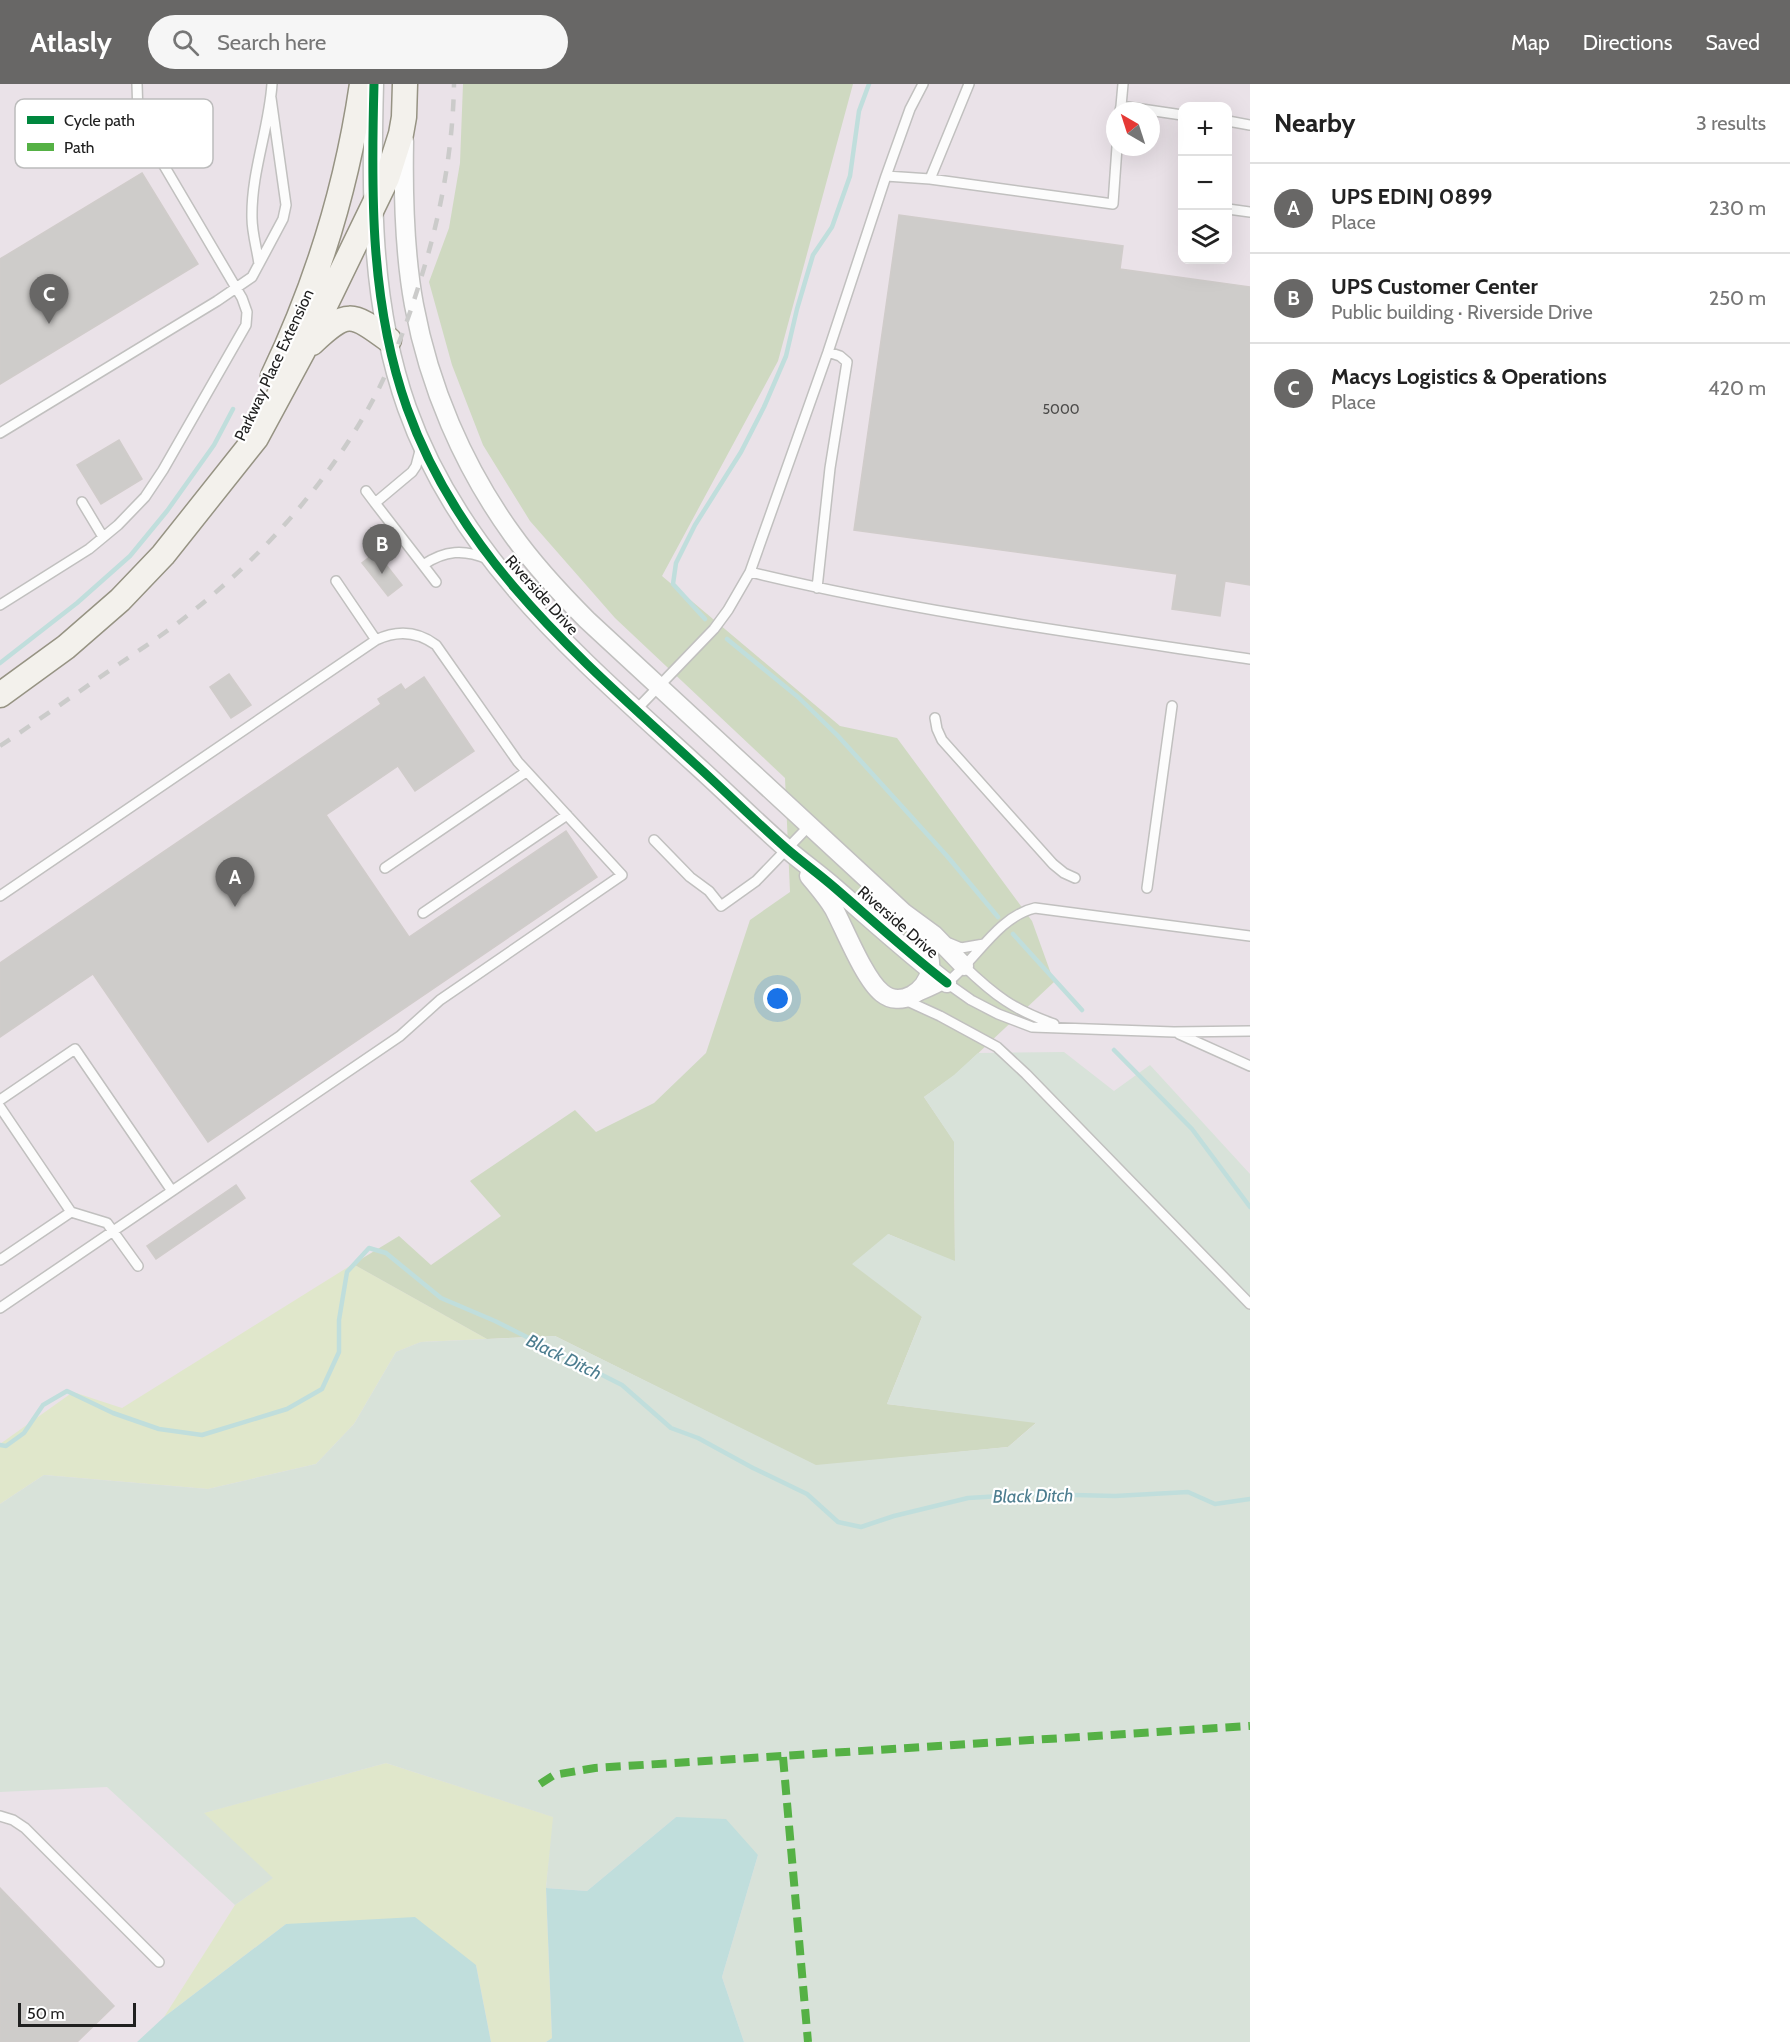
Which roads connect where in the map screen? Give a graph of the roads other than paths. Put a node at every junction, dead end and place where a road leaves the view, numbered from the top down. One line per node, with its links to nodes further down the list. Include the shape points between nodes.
1 (137, 84): 9 (lane)
2 (272, 84): 10 (lane)
3 (362, 84): 32 (main road, Parkway Place Extension, via 340,196 306,304 257,409)
4 (374, 84): 21 (street, Riverside Drive)
5 (405, 84): 14 (main road, Riverside Drive)
6 (923, 84): 19 (lane)
7 (969, 84): 20 (lane)
8 (1123, 84): 11 (lane)
9 (137, 99)
10 (271, 99): 24 (lane, via 258,156 252,218); 24 (lane, via 286,205 283,219)
11 (1122, 102)
12 (1160, 112): 13 (lane)
13 (1178, 115)
14 (404, 117): 21 (main road, Parkway Place Extension, via 393,162); 45 (street, Riverside Drive, via 404,205 414,304 431,374 457,440 486,495 529,556 586,620)
15 (1232, 122): 16 (lane)
16 (1250, 124)
17 (1117, 156): 20 (lane, via 1113,204)
18 (166, 168): 25 (lane)
19 (886, 176): 20 (lane); 28 (lane)
20 (930, 179)
21 (373, 208): 26 (street, Riverside Drive); 27 (main road, Parkway Place Extension)
22 (1232, 210): 23 (lane)
23 (1250, 212)
24 (259, 264): 25 (lane, via 252,277)
25 (237, 288): 29 (lane); 35 (lane, via 247,312 243,333 156,482)
26 (389, 340): 27 (main road, via 363,320 347,318); 30 (street, Riverside Drive, via 402,392)
27 (303, 351): 32 (main road, Parkway Place Extension, via 256,438)
28 (828, 352): 38 (lane); 41 (lane, via 847,362)
29 (0, 433)
30 (421, 442): 34 (lane, via 416,466); 36 (street, Riverside Drive)
31 (366, 491): 34 (lane)
32 (206, 501): 46 (main road, Parkway Place Extension, via 163,555 114,605)
33 (82, 502): 35 (lane)
34 (375, 502): 37 (lane)
35 (104, 537): 42 (lane)
36 (491, 560): 37 (lane, via 462,551 432,559); 48 (street, Riverside Drive, via 539,616)
37 (423, 566): 40 (lane)
38 (750, 572): 41 (lane); 45 (lane, via 714,629)
39 (336, 581): 43 (lane)
40 (436, 582)
41 (817, 588): 44 (lane)
42 (0, 605)
43 (376, 640): 50 (lane, via 411,633 436,645); 58 (lane)
44 (1250, 660)
45 (658, 687): 48 (lane); 52 (street, Riverside Drive)
46 (0, 695)
47 (1172, 706): 57 (lane)
48 (636, 710): 54 (street, Riverside Drive)
49 (935, 718): 56 (lane, via 942,740 1053,864)
50 (526, 772): 51 (lane); 55 (lane)
51 (567, 815): 59 (lane); 74 (lane, via 622,875 440,1000 400,1036)
52 (809, 826): 54 (lane); 60 (street, Riverside Drive)
53 (654, 840): 54 (lane, via 721,906 756,881)
54 (787, 849): 65 (street, Riverside Drive); 67 (street, via 833,909 877,989 889,998)
55 (385, 868)
56 (1075, 878)
57 (1147, 888)
58 (0, 896)
59 (423, 913)
60 (904, 913): 61 (street, Riverside Drive); 65 (street, via 924,941)
61 (934, 935): 63 (lane, via 954,947); 64 (street, Riverside Drive)
62 (1250, 936): 63 (lane, via 1042,908 1020,913)
63 (984, 944): 64 (lane)
64 (964, 966): 66 (lane); 68 (lane, via 1005,1002)
65 (930, 969): 66 (street, Riverside Drive); 67 (street, via 920,989)
66 (947, 982): 67 (lane, via 916,997); 68 (lane, via 971,1000 1009,1019 1032,1027)
67 (902, 999): 79 (lane, via 996,1047)
68 (1062, 1027): 70 (lane)
69 (1250, 1031): 70 (lane)
70 (1174, 1032): 71 (lane)
71 (1250, 1066)
72 (0, 1100): 74 (lane, via 75,1049)
73 (0, 1107): 75 (lane)
74 (172, 1191): 76 (lane)
75 (71, 1212): 76 (lane, via 102,1220); 77 (lane)
76 (114, 1231): 78 (lane); 80 (lane)
77 (0, 1260)
78 (138, 1266)
79 (1250, 1304)
80 (0, 1308)
81 (0, 1816): 82 (lane, via 30,1832)
82 (159, 1962)

